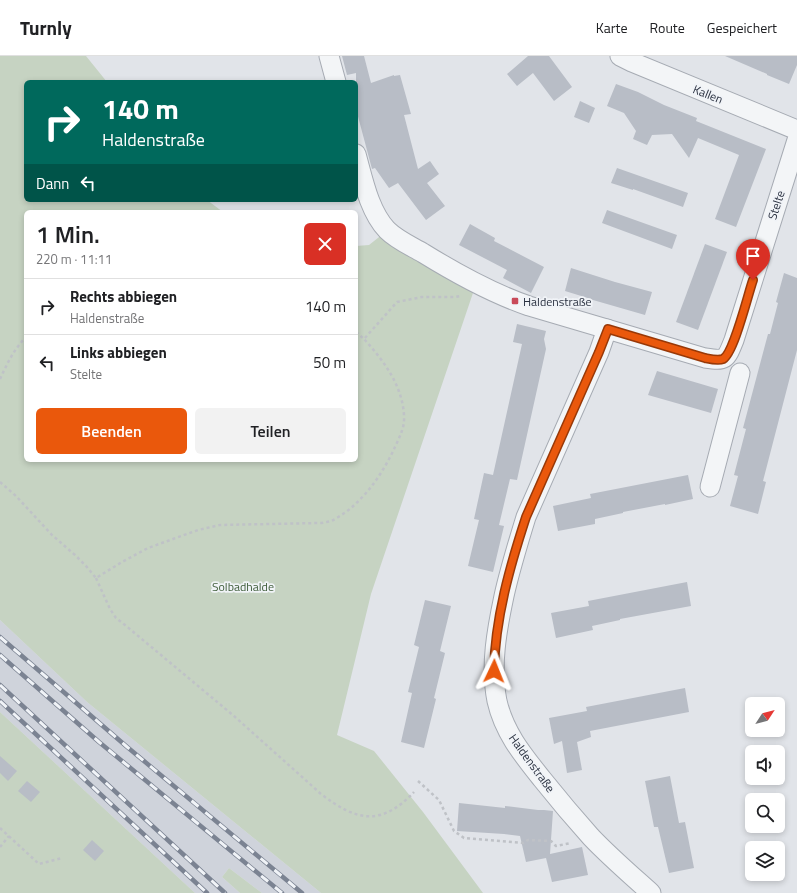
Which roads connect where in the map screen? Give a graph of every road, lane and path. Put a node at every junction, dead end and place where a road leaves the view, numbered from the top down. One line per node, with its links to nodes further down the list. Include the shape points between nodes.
1 (329, 56): 3 (street)
2 (620, 56): 4 (street, Kallen)
3 (335, 80)
4 (797, 130)
5 (797, 140): 8 (street, Stelte, via 734,340 723,359 705,358)
6 (358, 161): 7 (street, via 370,201 387,230)
7 (475, 283): 8 (street, via 515,302); 10 (path, via 468,292 455,297 422,297 397,302)
8 (608, 329): 21 (street, Haldenstraße, via 526,517 504,599 494,658 497,700 509,733 546,785)
9 (358, 334): 10 (path)
10 (364, 339): 16 (path, via 395,380 402,398 404,422 390,458 380,475 354,506 335,519 319,523 220,525 198,530 148,548)
11 (24, 340): 13 (path, via 14,352)
12 (740, 373): 15 (street)
13 (0, 379)
14 (0, 482): 16 (path)
15 (710, 487)
16 (96, 578): 18 (path, via 116,618 331,801 357,815 372,816 393,810)
17 (418, 781): 21 (path, via 439,800 454,831 464,838 523,843 528,840 551,841 556,846)
18 (414, 792)
19 (0, 828): 20 (path)
20 (9, 836): 22 (path); 23 (path, via 39,864)
21 (592, 837): 24 (street, Haldenstraße)
22 (0, 847)
23 (62, 858)
24 (651, 893)

